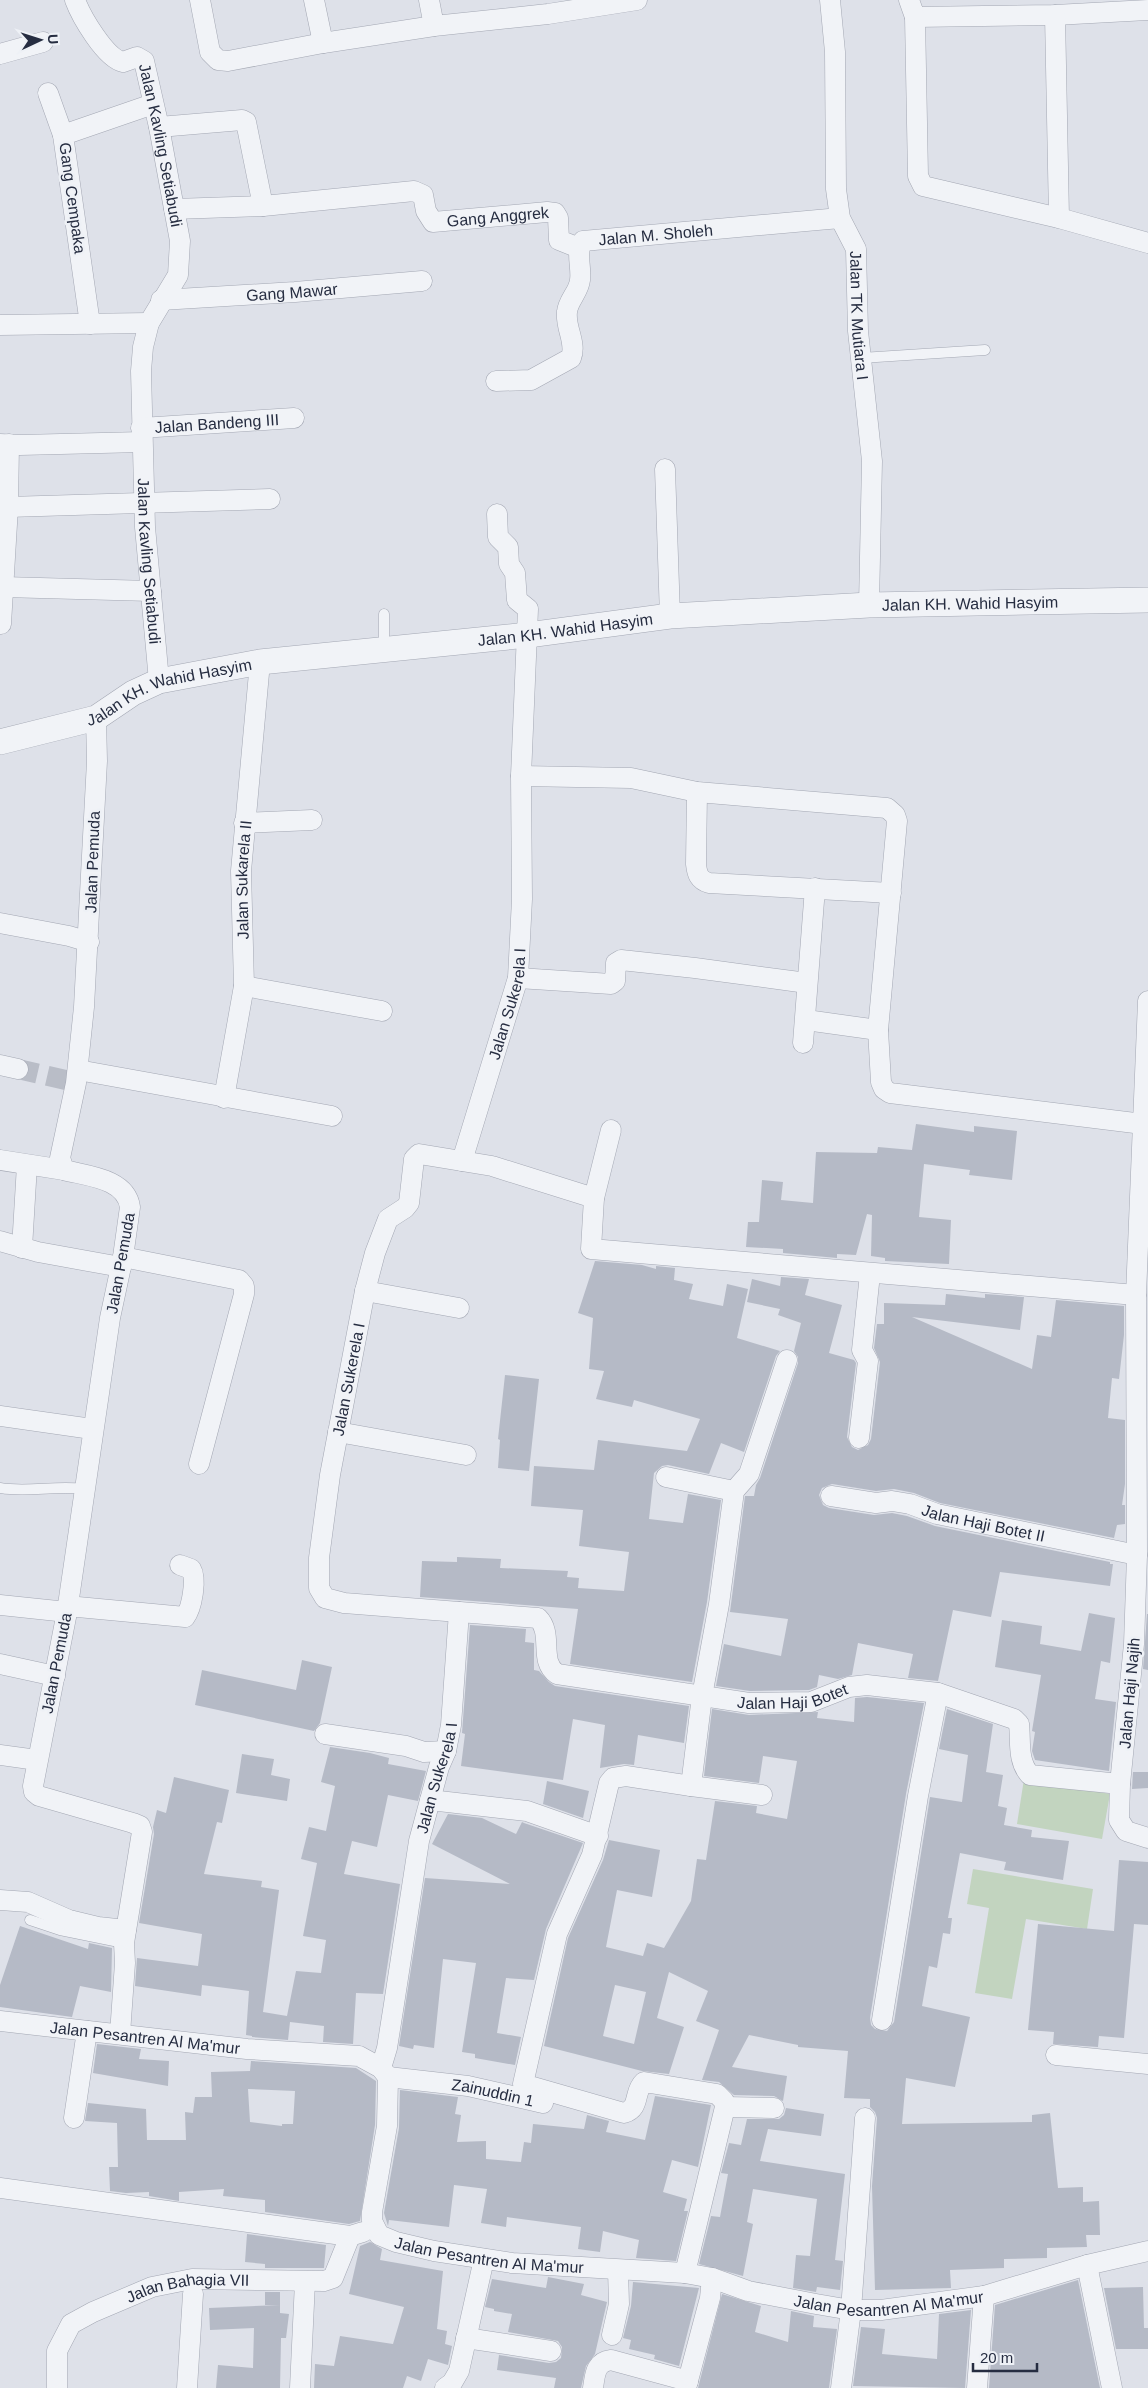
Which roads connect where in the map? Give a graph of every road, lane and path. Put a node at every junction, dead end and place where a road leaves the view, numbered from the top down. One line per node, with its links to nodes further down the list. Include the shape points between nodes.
1 (75, 0): 16 (street, Jalan Kavling Setiabudi, via 81,16 114,58 123,62 137,57 144,61)
2 (200, 0): 13 (street, via 210,52 218,60 228,61)
3 (314, 0): 13 (street)
4 (430, 0): 11 (street)
5 (637, 0): 7 (street)
6 (830, 0): 21 (street, Jalan TK Mutiara I, via 835,52 834,161)
7 (547, 7): 11 (street)
8 (912, 9): 10 (street); 22 (street, via 919,181 923,186)
9 (1148, 10): 10 (street)
10 (1055, 15): 22 (street)
11 (434, 26): 13 (street)
12 (43, 42): 14 (street)
13 (323, 43)
14 (0, 54)
15 (48, 93): 18 (street)
16 (153, 104): 17 (street, Jalan Kavling Setiabudi); 18 (street, Gang Cempaka)
17 (159, 127): 19 (street, via 246,122); 20 (street, Jalan Kavling Setiabudi)
18 (63, 135): 28 (street, Gang Cempaka)
19 (263, 206): 20 (street, Gang Anggrek); 24 (street, Gang Anggrek, via 417,191 423,195 426,211 433,222 555,213 559,240)
20 (174, 209): 26 (street, Jalan Kavling Setiabudi, via 180,241 178,276)
21 (840, 218): 24 (street, Jalan M. Sholeh, via 588,240 583,241); 31 (street, Jalan TK Mutiara I, via 856,249)
22 (1058, 218): 23 (street)
23 (1148, 243)
24 (579, 248): 32 (street, Jalan M. Sholeh, via 580,281 566,312 572,342 571,358 531,380)
25 (422, 280): 26 (street, Gang Mawar)
26 (161, 300): 29 (street, Jalan Kavling Setiabudi)
27 (0, 324): 28 (street)
28 (90, 324): 29 (street)
29 (149, 324): 34 (street, Jalan Kavling Setiabudi, via 143,347)
30 (985, 350): 31 (lane)
31 (861, 358): 44 (street, Jalan TK Mutiara I, via 872,461)
32 (496, 381)
33 (294, 418): 34 (street, Jalan Bandeng III)
34 (141, 435): 35 (street); 38 (street, Jalan Kavling Setiabudi)
35 (4, 444): 39 (street)
36 (665, 469): 46 (street)
37 (270, 499): 38 (street)
38 (144, 502): 39 (street); 42 (street, Jalan Kavling Setiabudi)
39 (8, 507): 41 (street)
40 (497, 514): 48 (street, Jalan Sukerela I, via 498,537 508,547 509,564 515,573 517,600 528,609)
41 (3, 588): 42 (street); 47 (street)
42 (151, 592): 51 (street, Jalan Kavling Setiabudi)
43 (1148, 600): 44 (street, Jalan KH. Wahid Hasyim)
44 (869, 605): 46 (street, Jalan KH. Wahid Hasyim)
45 (384, 614): 49 (lane)
46 (670, 616): 48 (street, Jalan KH. Wahid Hasyim)
47 (1, 624)
48 (528, 634): 49 (street, Jalan KH. Wahid Hasyim); 54 (street, Jalan Sukerela I)
49 (384, 649): 50 (street, Jalan KH. Wahid Hasyim)
50 (260, 662): 51 (street, Jalan KH. Wahid Hasyim); 57 (street, Jalan Sukarela II)
51 (159, 681): 52 (street, Jalan KH. Wahid Hasyim, via 133,693)
52 (96, 718): 53 (street, Jalan KH. Wahid Hasyim); 61 (street, Jalan Pemuda)
53 (0, 742)
54 (521, 776): 55 (street, via 631,778); 62 (street, Jalan Sukerela I, via 522,899)
55 (697, 792): 58 (street, via 696,864 702,881); 59 (street, via 888,808 897,821)
56 (312, 820): 57 (street)
57 (244, 823): 64 (street, Jalan Sukarela II, via 241,871)
58 (815, 888): 59 (street); 63 (street)
59 (891, 893): 68 (street)
60 (0, 923): 61 (street)
61 (89, 942): 70 (street, Jalan Pemuda)
62 (518, 978): 63 (street, via 611,984 615,981 616,963 621,960); 76 (street, Jalan Sukerela I)
63 (807, 983): 67 (street)
64 (244, 986): 66 (street); 71 (street, Jalan Sukarela II)
65 (1148, 1001): 73 (street, Jalan Haji Najih)
66 (382, 1011)
67 (806, 1020): 68 (street); 69 (street)
68 (878, 1030): 73 (street, via 881,1082 890,1093)
69 (803, 1043)
70 (74, 1078): 71 (street); 78 (street, Jalan Pemuda, via 60,1158)
71 (224, 1098): 72 (street)
72 (332, 1116)
73 (1142, 1124): 85 (street, Jalan Haji Najih)
74 (611, 1130): 79 (street)
75 (0, 1160): 77 (street)
76 (462, 1161): 79 (street, via 492,1166); 84 (street, Jalan Sukerela I, via 419,1154 414,1159 409,1203 388,1219)
77 (28, 1165): 78 (street); 81 (street)
78 (64, 1170): 82 (street, Jalan Pemuda, via 104,1180 121,1188 130,1201)
79 (594, 1198): 83 (street, via 591,1249)
80 (0, 1241): 81 (street)
81 (22, 1248): 82 (street)
82 (122, 1262): 89 (street, Jalan Pemuda); 93 (street, via 239,1280 244,1286 221,1388)
83 (870, 1274): 85 (street); 91 (street, via 862,1350 868,1361)
84 (365, 1291): 86 (street); 90 (street, Jalan Sukerela I)
85 (1136, 1295): 95 (street, Jalan Haji Najih)
86 (458, 1308)
87 (787, 1360): 98 (street, via 749,1474)
88 (0, 1416): 89 (street)
89 (92, 1429): 97 (street, Jalan Pemuda)
90 (338, 1432): 92 (street); 104 (street, Jalan Sukerela I, via 319,1558 319,1588 325,1598 344,1603)
91 (859, 1438)
92 (466, 1455)
93 (199, 1464)
94 (666, 1477): 98 (street)
95 (1142, 1477): 100 (street, Jalan Haji Najih)
96 (0, 1488): 97 (lane, via 19,1491)
97 (84, 1489): 103 (street, Jalan Pemuda)
98 (734, 1491): 109 (street)
99 (831, 1496): 100 (street, Jalan Haji Botet II, via 910,1504 937,1514)
100 (1137, 1555): 105 (street, Jalan Haji Najih)
101 (180, 1565): 103 (street, via 191,1569 194,1579 187,1615 182,1618)
102 (0, 1604): 103 (street)
103 (67, 1609): 107 (street, Jalan Pemuda)
104 (459, 1612): 109 (street, Jalan Haji Botet, via 538,1618 546,1630 548,1664 557,1674); 111 (street, Jalan Sukerela I, via 451,1725)
105 (1141, 1645): 114 (street, Jalan Haji Najih)
106 (0, 1664): 107 (street)
107 (55, 1676): 113 (street, Jalan Pemuda)
108 (938, 1693): 109 (street, Jalan Haji Botet, via 867,1685 849,1687 811,1702 779,1704 749,1704); 114 (street, Jalan Haji Botet, via 1014,1719 1019,1724 1021,1760 1030,1775); 123 (street)
109 (702, 1696): 115 (street)
110 (325, 1734): 111 (street, via 406,1746 424,1752)
111 (446, 1751): 117 (street, Jalan Sukerela I)
112 (0, 1755): 113 (street)
113 (37, 1760): 122 (street, Jalan Pemuda, via 33,1786 39,1796 140,1826 141,1845)
114 (1120, 1784): 119 (street, Jalan Haji Najih, via 1119,1820 1126,1831)
115 (691, 1786): 116 (street); 118 (street, via 626,1776 613,1778 609,1783)
116 (762, 1796)
117 (430, 1800): 118 (street, via 527,1811); 129 (street, Jalan Sukerela I, via 419,1841)
118 (598, 1836): 130 (street, Zainuddin 1, via 557,1934 523,2084)
119 (1148, 1838)
120 (0, 1900): 122 (street, via 28,1902 69,1920)
121 (30, 1920): 122 (lane, via 60,1930)
122 (125, 1936): 126 (street)
123 (882, 2020)
124 (0, 2021): 125 (street, Jalan Pesantren Al Ma'mur)
125 (87, 2031): 126 (street, Jalan Pesantren Al Ma'mur); 133 (street)
126 (120, 2034): 129 (street, Jalan Pesantren Al Ma'mur, via 359,2056)
127 (1056, 2056): 128 (street)
128 (1148, 2064)
129 (384, 2072): 130 (street, Zainuddin 1, via 468,2086 581,2111); 136 (street, Jalan Pesantren Al Ma'mur, via 387,2126 372,2212)
130 (594, 2104): 131 (street, Zainuddin 1, via 624,2113 631,2111 641,2085 650,2082 717,2094)
131 (725, 2107): 132 (street); 142 (street)
132 (774, 2108)
133 (74, 2118)
134 (865, 2118): 147 (street)
135 (0, 2188): 137 (street)
136 (375, 2229): 137 (street); 139 (street, Jalan Pesantren Al Ma'mur, via 379,2235 396,2242)
137 (350, 2236): 144 (street, Jalan Bahagia VII, via 333,2278)
138 (1148, 2251): 140 (street, Jalan Pesantren Al Ma'mur)
139 (484, 2259): 141 (street, Jalan Pesantren Al Ma'mur); 149 (street)
140 (1088, 2265): 146 (street, Jalan Pesantren Al Ma'mur); 159 (street)
141 (618, 2270): 142 (street, Jalan Pesantren Al Ma'mur); 148 (street, via 619,2304)
142 (685, 2273): 143 (street, Jalan Pesantren Al Ma'mur)
143 (712, 2278): 147 (street, Jalan Pesantren Al Ma'mur, via 748,2291); 151 (street, via 710,2298)
144 (304, 2282): 152 (street, Jalan Bahagia VII, via 192,2278 152,2287 93,2312 71,2324 58,2351); 154 (street)
145 (193, 2294): 153 (street)
146 (984, 2296): 147 (street, Jalan Pesantren Al Ma'mur); 158 (street)
147 (851, 2310): 157 (street)
148 (612, 2335)
149 (466, 2338): 150 (street); 155 (street, via 459,2371)
150 (551, 2350)
151 (687, 2384): 156 (street, via 611,2360 604,2361 596,2369)
152 (57, 2388)
153 (188, 2388)
154 (300, 2388)
155 (445, 2388)
156 (593, 2388)
157 (841, 2388)
158 (977, 2388)
159 (1112, 2388)

